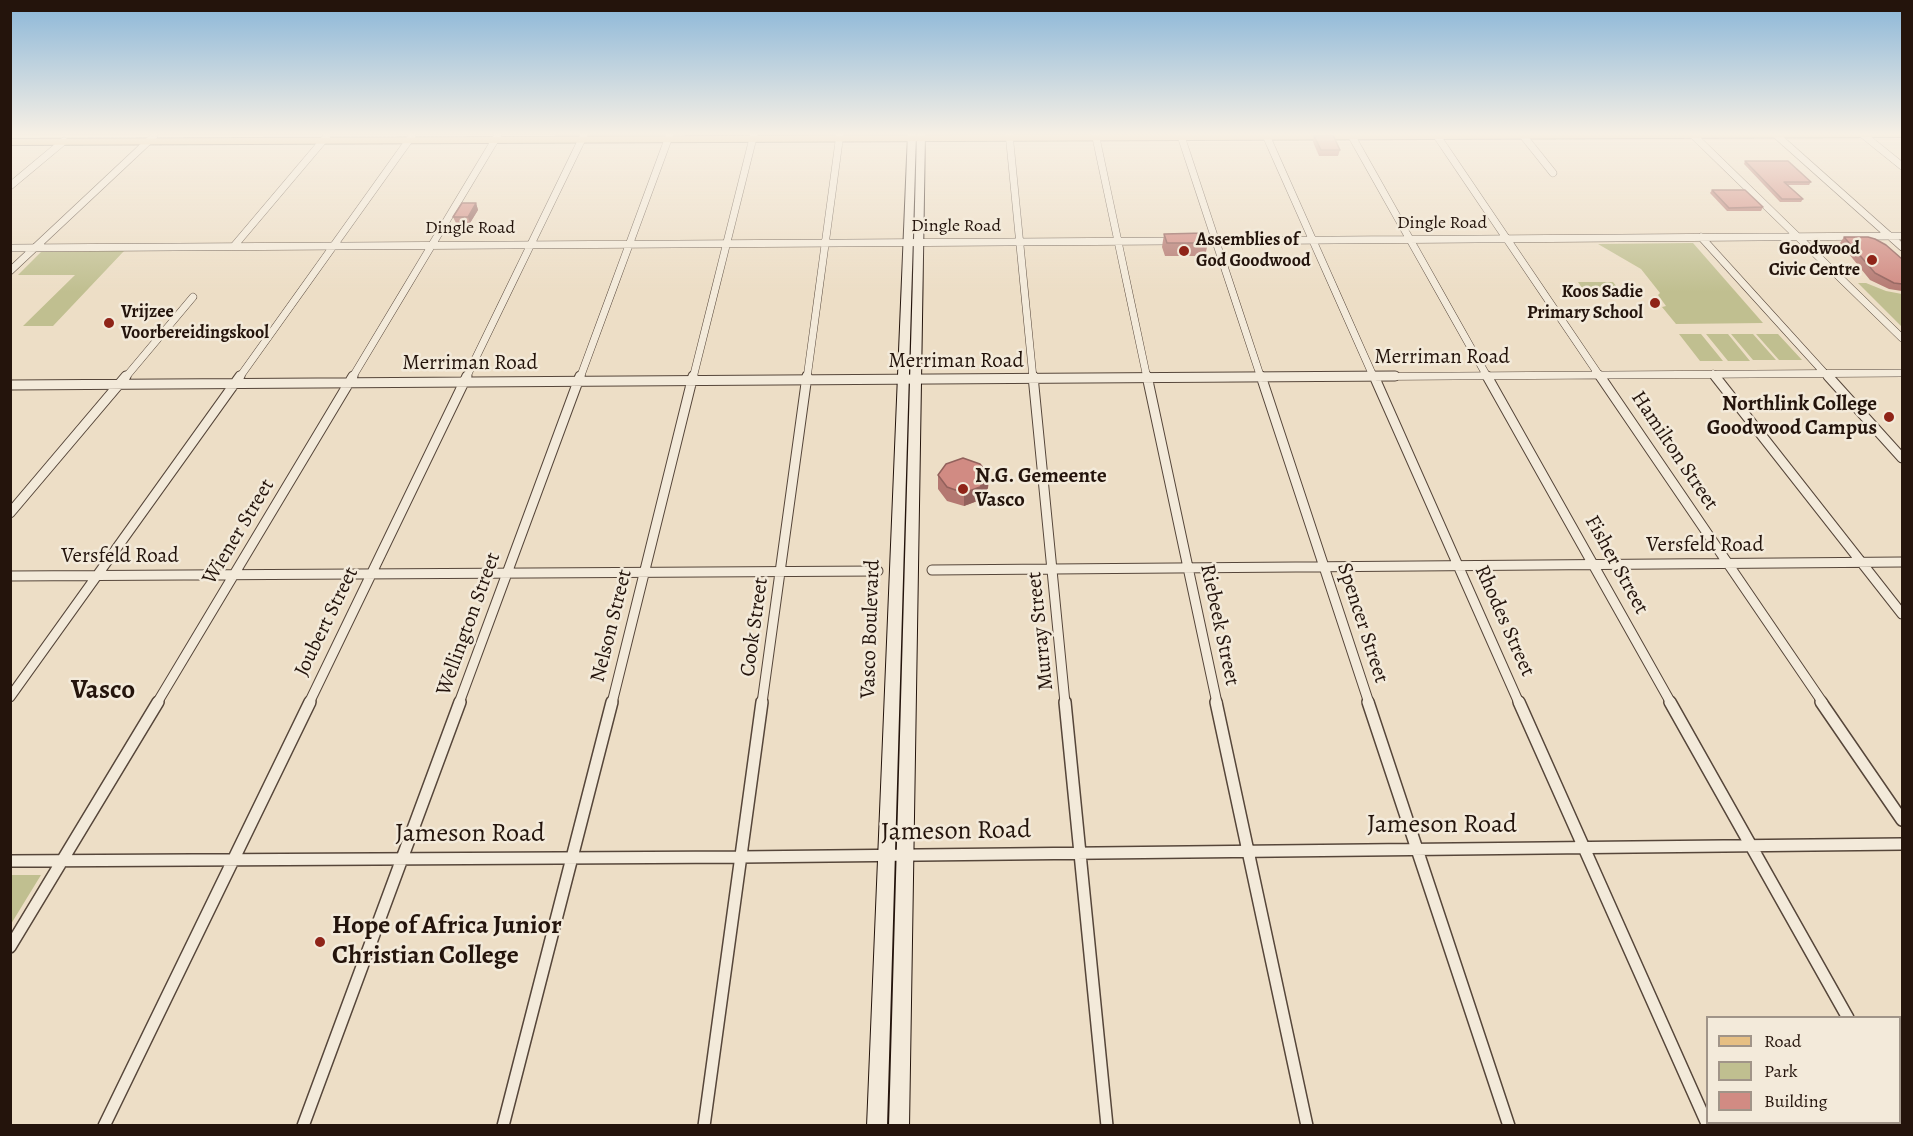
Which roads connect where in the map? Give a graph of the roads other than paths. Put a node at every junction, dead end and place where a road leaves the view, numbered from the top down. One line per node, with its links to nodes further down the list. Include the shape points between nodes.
1 (101, 186): 36 (street)
2 (285, 186): 35 (street)
3 (375, 186): 33 (street)
4 (468, 186): 34 (street, Wiener Street)
5 (559, 186): 32 (street, Joubert Street)
6 (650, 186): 29 (street, Wellington Street)
7 (741, 186): 30 (street, Nelson Street)
8 (833, 186): 31 (street, Cook Street)
9 (915, 186): 27 (main road, Vasco Boulevard)
10 (1015, 186): 28 (street, Murray Street)
11 (1107, 186): 25 (street, Riebeek Street)
12 (1197, 186): 26 (street, Spencer Street)
13 (1289, 186): 24 (street, Rhodes Street)
14 (1380, 186): 22 (street, Fisher Street)
15 (1472, 186): 23 (street, Hamilton Street)
16 (1745, 186): 21 (street)
17 (1834, 186): 18 (street)
18 (1890, 236): 19 (street, Dingle Road); 21 (street, Dingle Road); 37 (street)
19 (1902, 236)
20 (1701, 237): 21 (street, Dingle Road); 23 (street, Dingle Road); 42 (street)
21 (1798, 237): 41 (street)
22 (1410, 239): 23 (street, Dingle Road); 24 (street, Dingle Road); 47 (street, Fisher Street)
23 (1508, 239): 45 (street, Hamilton Street)
24 (1313, 240): 26 (street, Dingle Road); 46 (street, Rhodes Street)
25 (1119, 241): 26 (street, Dingle Road); 28 (street, Dingle Road); 48 (street, Riebeek Street)
26 (1215, 241): 49 (street, Spencer Street)
27 (914, 242): 28 (street, Dingle Road); 31 (street, Dingle Road); 50 (main road, Vasco Boulevard)
28 (1021, 242): 51 (street, Murray Street)
29 (629, 243): 30 (street, Dingle Road); 32 (street, Dingle Road); 55 (street, Wellington Street)
30 (727, 243): 31 (street, Dingle Road); 52 (street, Nelson Street)
31 (825, 243): 53 (street, Cook Street)
32 (530, 244): 34 (street, Dingle Road); 54 (street, Joubert Street)
33 (333, 245): 34 (street, Dingle Road); 35 (street, Dingle Road); 58 (street)
34 (432, 245): 56 (street, Wiener Street)
35 (234, 246): 36 (street, Dingle Road)
36 (35, 247): 38 (street, Dingle Road); 39 (street)
37 (1902, 247)
38 (10, 248)
39 (10, 271)
40 (193, 297): 57 (street)
41 (1902, 338)
42 (1826, 373): 43 (street, Merriman Road); 44 (street, Merriman Road); 60 (street)
43 (1902, 373)
44 (1713, 374): 45 (street, Merriman Road); 62 (street)
45 (1600, 375): 47 (street, Merriman Road); 65 (street, Hamilton Street)
46 (1375, 376): 47 (street, Merriman Road); 49 (street, Merriman Road); 66 (street, Rhodes Street)
47 (1488, 376): 64 (street, Fisher Street)
48 (1148, 378): 49 (street, Merriman Road); 51 (street, Merriman Road); 68 (street, Riebeek Street)
49 (1261, 378): 67 (street, Spencer Street)
50 (910, 380): 51 (street, Merriman Road); 53 (street, Merriman Road); 88 (main road, Vasco Boulevard)
51 (1034, 380): 69 (street, Murray Street)
52 (693, 381): 53 (street, Merriman Road); 55 (street, Merriman Road); 74 (street, Nelson Street)
53 (806, 381): 72 (street, Cook Street)
54 (464, 382): 55 (street, Merriman Road); 56 (street, Merriman Road); 75 (street, Joubert Street)
55 (578, 382): 73 (street, Wellington Street)
56 (350, 383): 58 (street, Merriman Road); 77 (street, Wiener Street)
57 (119, 384): 58 (street, Merriman Road); 59 (street, Merriman Road); 61 (street)
58 (234, 384): 76 (street)
59 (10, 385)
60 (1902, 458)
61 (10, 513)
62 (1861, 562): 63 (street, Versfeld Road); 65 (street, Versfeld Road); 79 (street)
63 (1902, 562)
64 (1593, 564): 65 (street, Versfeld Road); 66 (street, Versfeld Road); 83 (street, Fisher Street)
65 (1728, 564): 81 (street, Hamilton Street)
66 (1460, 566): 67 (street, Versfeld Road); 85 (street, Rhodes Street)
67 (1324, 567): 68 (street, Versfeld Road); 84 (street, Spencer Street)
68 (1188, 568): 69 (street, Versfeld Road); 86 (street, Riebeek Street)
69 (1053, 569): 70 (street, Versfeld Road); 87 (street, Murray Street)
70 (932, 570)
71 (878, 571): 72 (street, Versfeld Road)
72 (780, 572): 74 (street, Versfeld Road); 91 (street, Cook Street)
73 (507, 573): 74 (street, Versfeld Road); 75 (street, Versfeld Road); 89 (street, Wellington Street)
74 (644, 573): 90 (street, Nelson Street)
75 (370, 574): 77 (street, Versfeld Road); 92 (street, Joubert Street)
76 (99, 575): 77 (street, Versfeld Road); 78 (street, Versfeld Road); 80 (street)
77 (234, 575): 93 (street, Wiener Street)
78 (10, 576)
79 (1902, 614)
80 (10, 697)
81 (1902, 820)
82 (1902, 844): 83 (street, Jameson Road)
83 (1751, 846): 85 (street, Jameson Road); 96 (street, Fisher Street)
84 (1417, 848): 85 (street, Jameson Road); 86 (street, Jameson Road); 106 (street, Spencer Street)
85 (1586, 849): 97 (street, Rhodes Street)
86 (1249, 851): 87 (street, Jameson Road); 105 (street, Riebeek Street)
87 (1081, 853): 88 (street, Jameson Road); 104 (street, Murray Street)
88 (896, 855): 91 (street, Jameson Road); 102 (main road, Vasco Boulevard); 103 (main road, Vasco Boulevard)
89 (403, 857): 90 (street, Jameson Road); 92 (street, Jameson Road); 99 (street, Wellington Street)
90 (573, 857): 91 (street, Jameson Road); 100 (street, Nelson Street)
91 (741, 857): 101 (street, Cook Street)
92 (234, 858): 93 (street, Jameson Road); 98 (street, Joubert Street)
93 (63, 860): 94 (street, Jameson Road); 95 (street, Wiener Street)
94 (10, 861)
95 (10, 946)
96 (1847, 1016)
97 (1706, 1120)
98 (105, 1125)
99 (303, 1125)
100 (503, 1125)
101 (704, 1125)
102 (877, 1125)
103 (900, 1125)
104 (1107, 1125)
105 (1307, 1125)
106 (1509, 1125)

